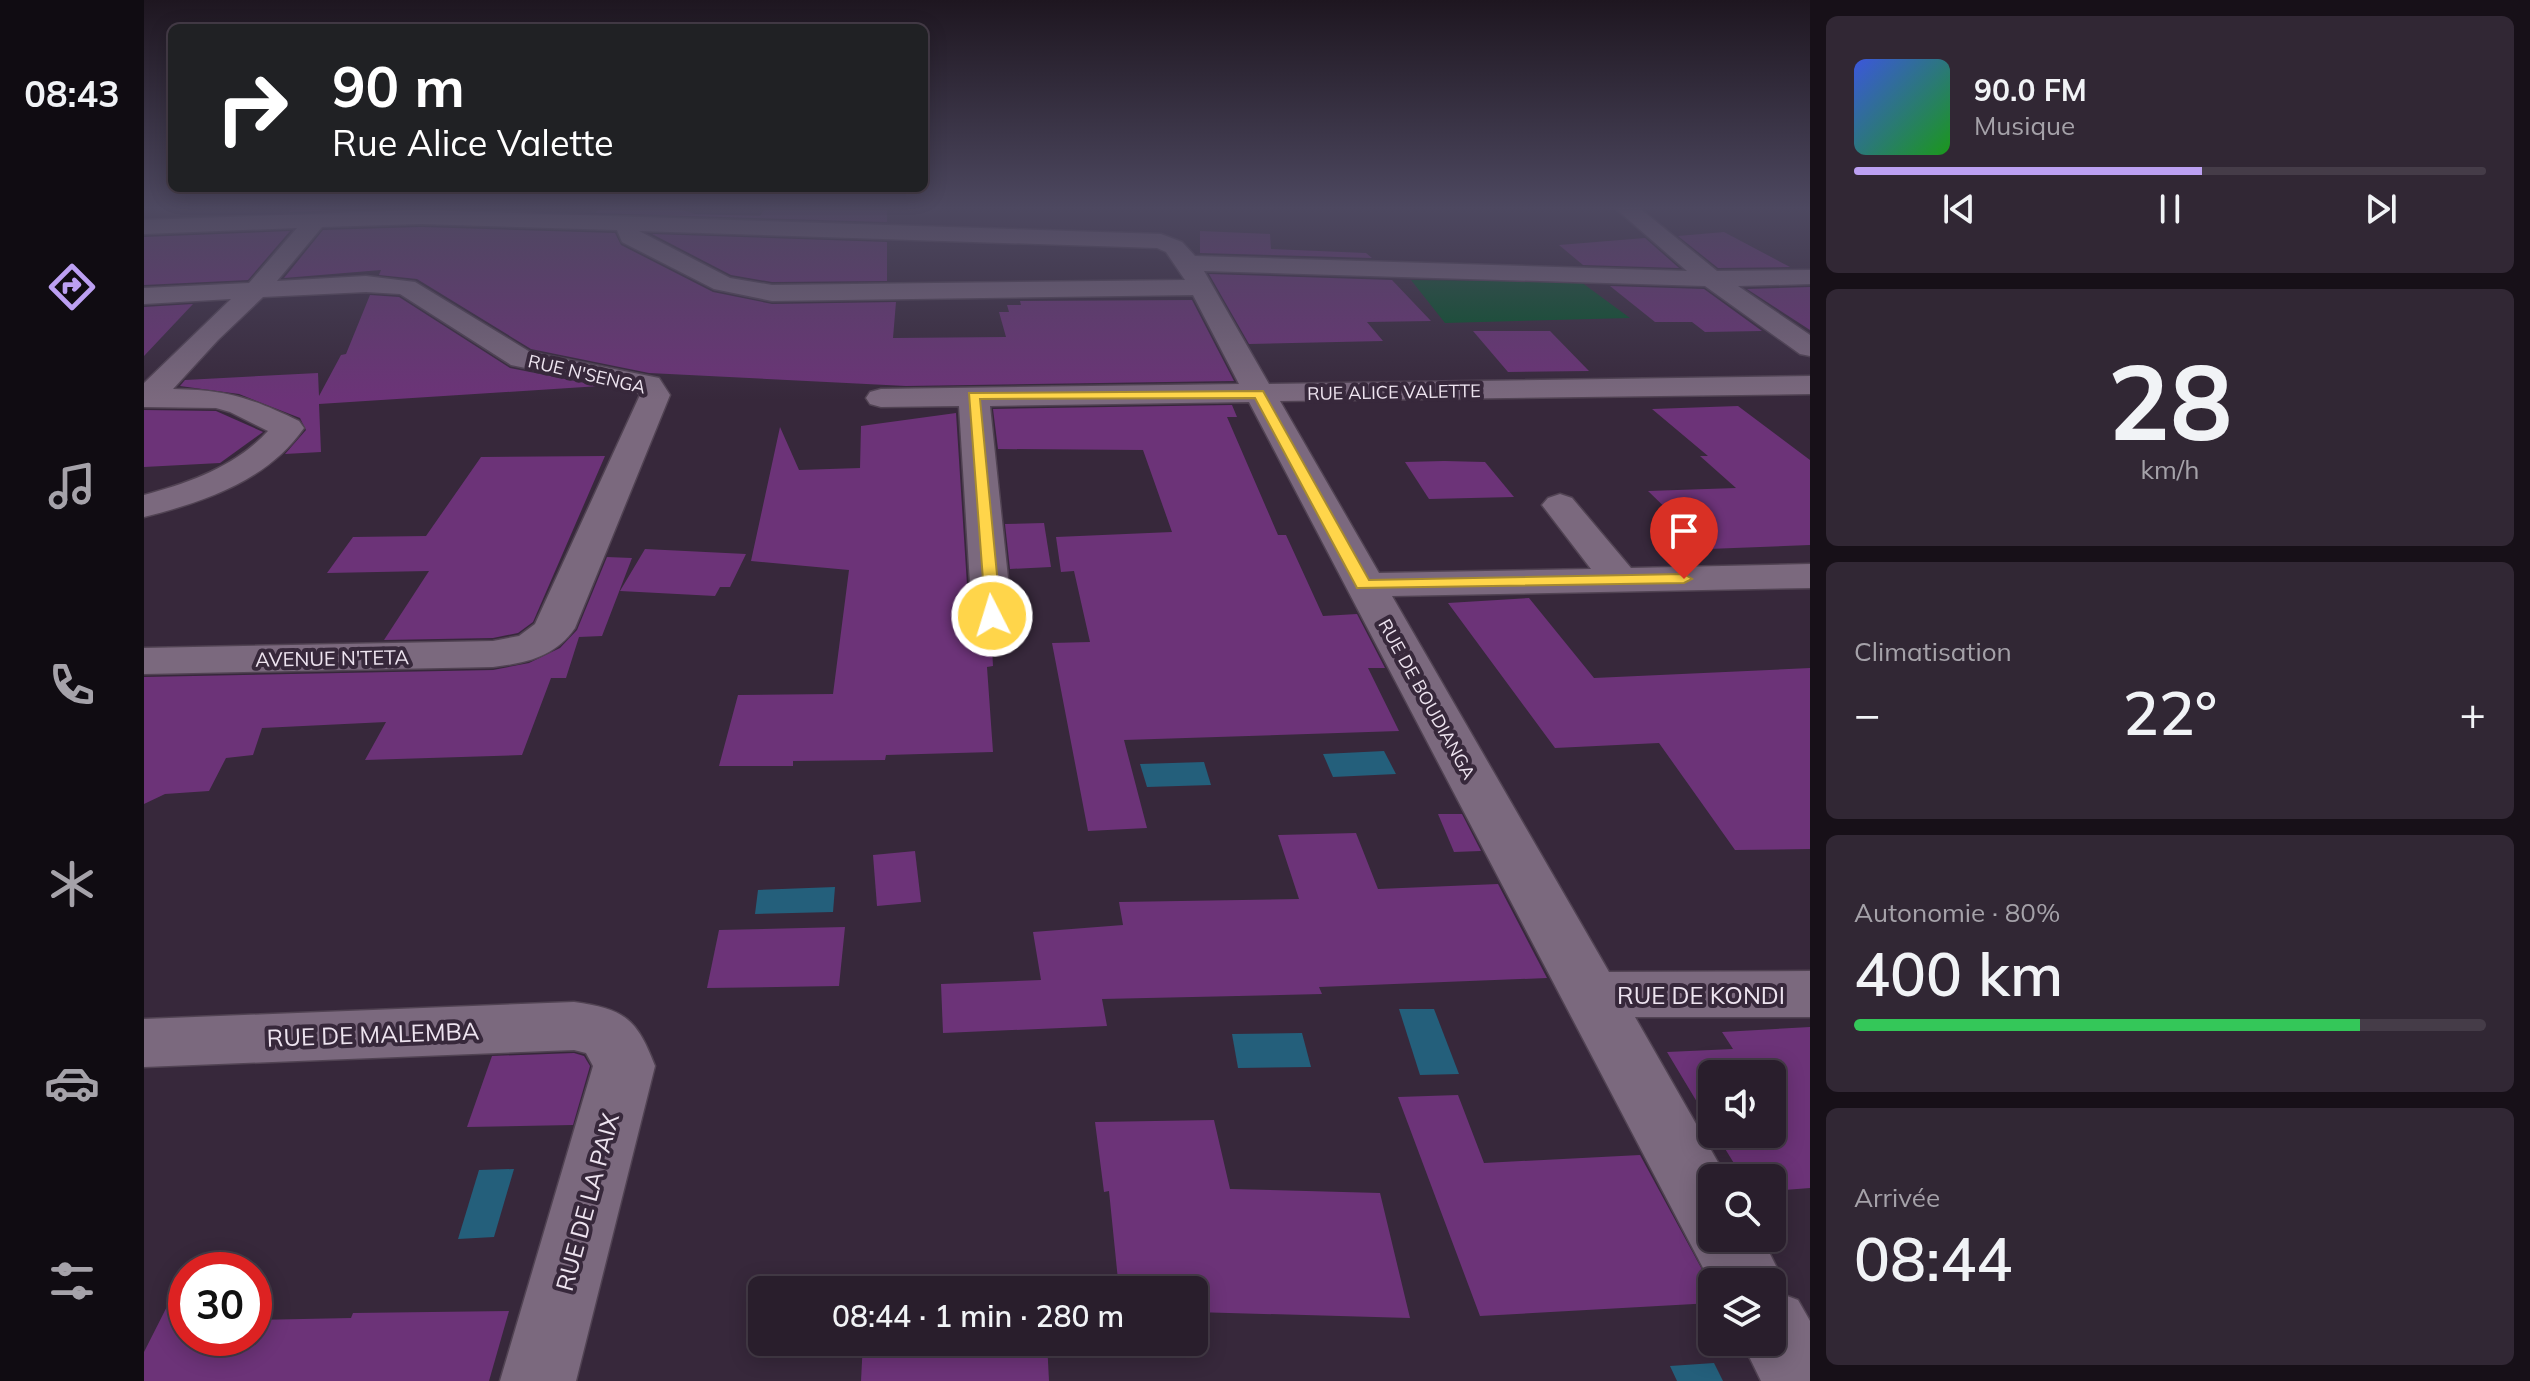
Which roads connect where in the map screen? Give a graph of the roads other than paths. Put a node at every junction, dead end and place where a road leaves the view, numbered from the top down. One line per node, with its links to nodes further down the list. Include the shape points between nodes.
1 (272, 271): 8 (street)
2 (698, 271): 5 (street, via 723,284 772,293)
3 (1191, 271): 5 (street, RUE DE BOUDIANGA)
4 (1702, 271): 7 (street)
5 (1193, 275): 7 (street); 13 (street, RUE DE BOUDIANGA)
6 (1810, 277): 7 (street)
7 (1711, 279): 10 (street)
8 (257, 289): 9 (street, RUE N'SENGA); 12 (street); 22 (street, RUE N'SENGA, via 406,287 521,359 654,389 554,628 543,641)
9 (144, 296)
10 (1810, 348)
11 (1810, 385): 13 (street, RUE ALICE VALETTE)
12 (150, 389): 17 (street, via 241,405 288,428 241,472)
13 (1259, 394): 14 (street, RUE ALICE VALETTE); 20 (street, RUE DE BOUDIANGA)
14 (974, 396): 15 (street, RUE ALICE VALETTE); 21 (street)
15 (881, 398)
16 (1560, 505): 19 (street)
17 (144, 506)
18 (1810, 576): 19 (street)
19 (1620, 580): 20 (street)
20 (1363, 585): 25 (street, RUE DE BOUDIANGA)
21 (992, 616)
22 (520, 651): 23 (street, AVENUE N'TETA)
23 (144, 661)
24 (1810, 994): 25 (street, RUE DE KONDI)
25 (1592, 995): 28 (street, RUE DE BOUDIANGA)
26 (601, 1029): 27 (street, RUE DE MALEMBA); 30 (street, RUE DE LA PAIX, via 616,1042 624,1066)
27 (144, 1043)
28 (1698, 1190)
29 (1786, 1352): 31 (street)
30 (538, 1381)
31 (1802, 1381)

